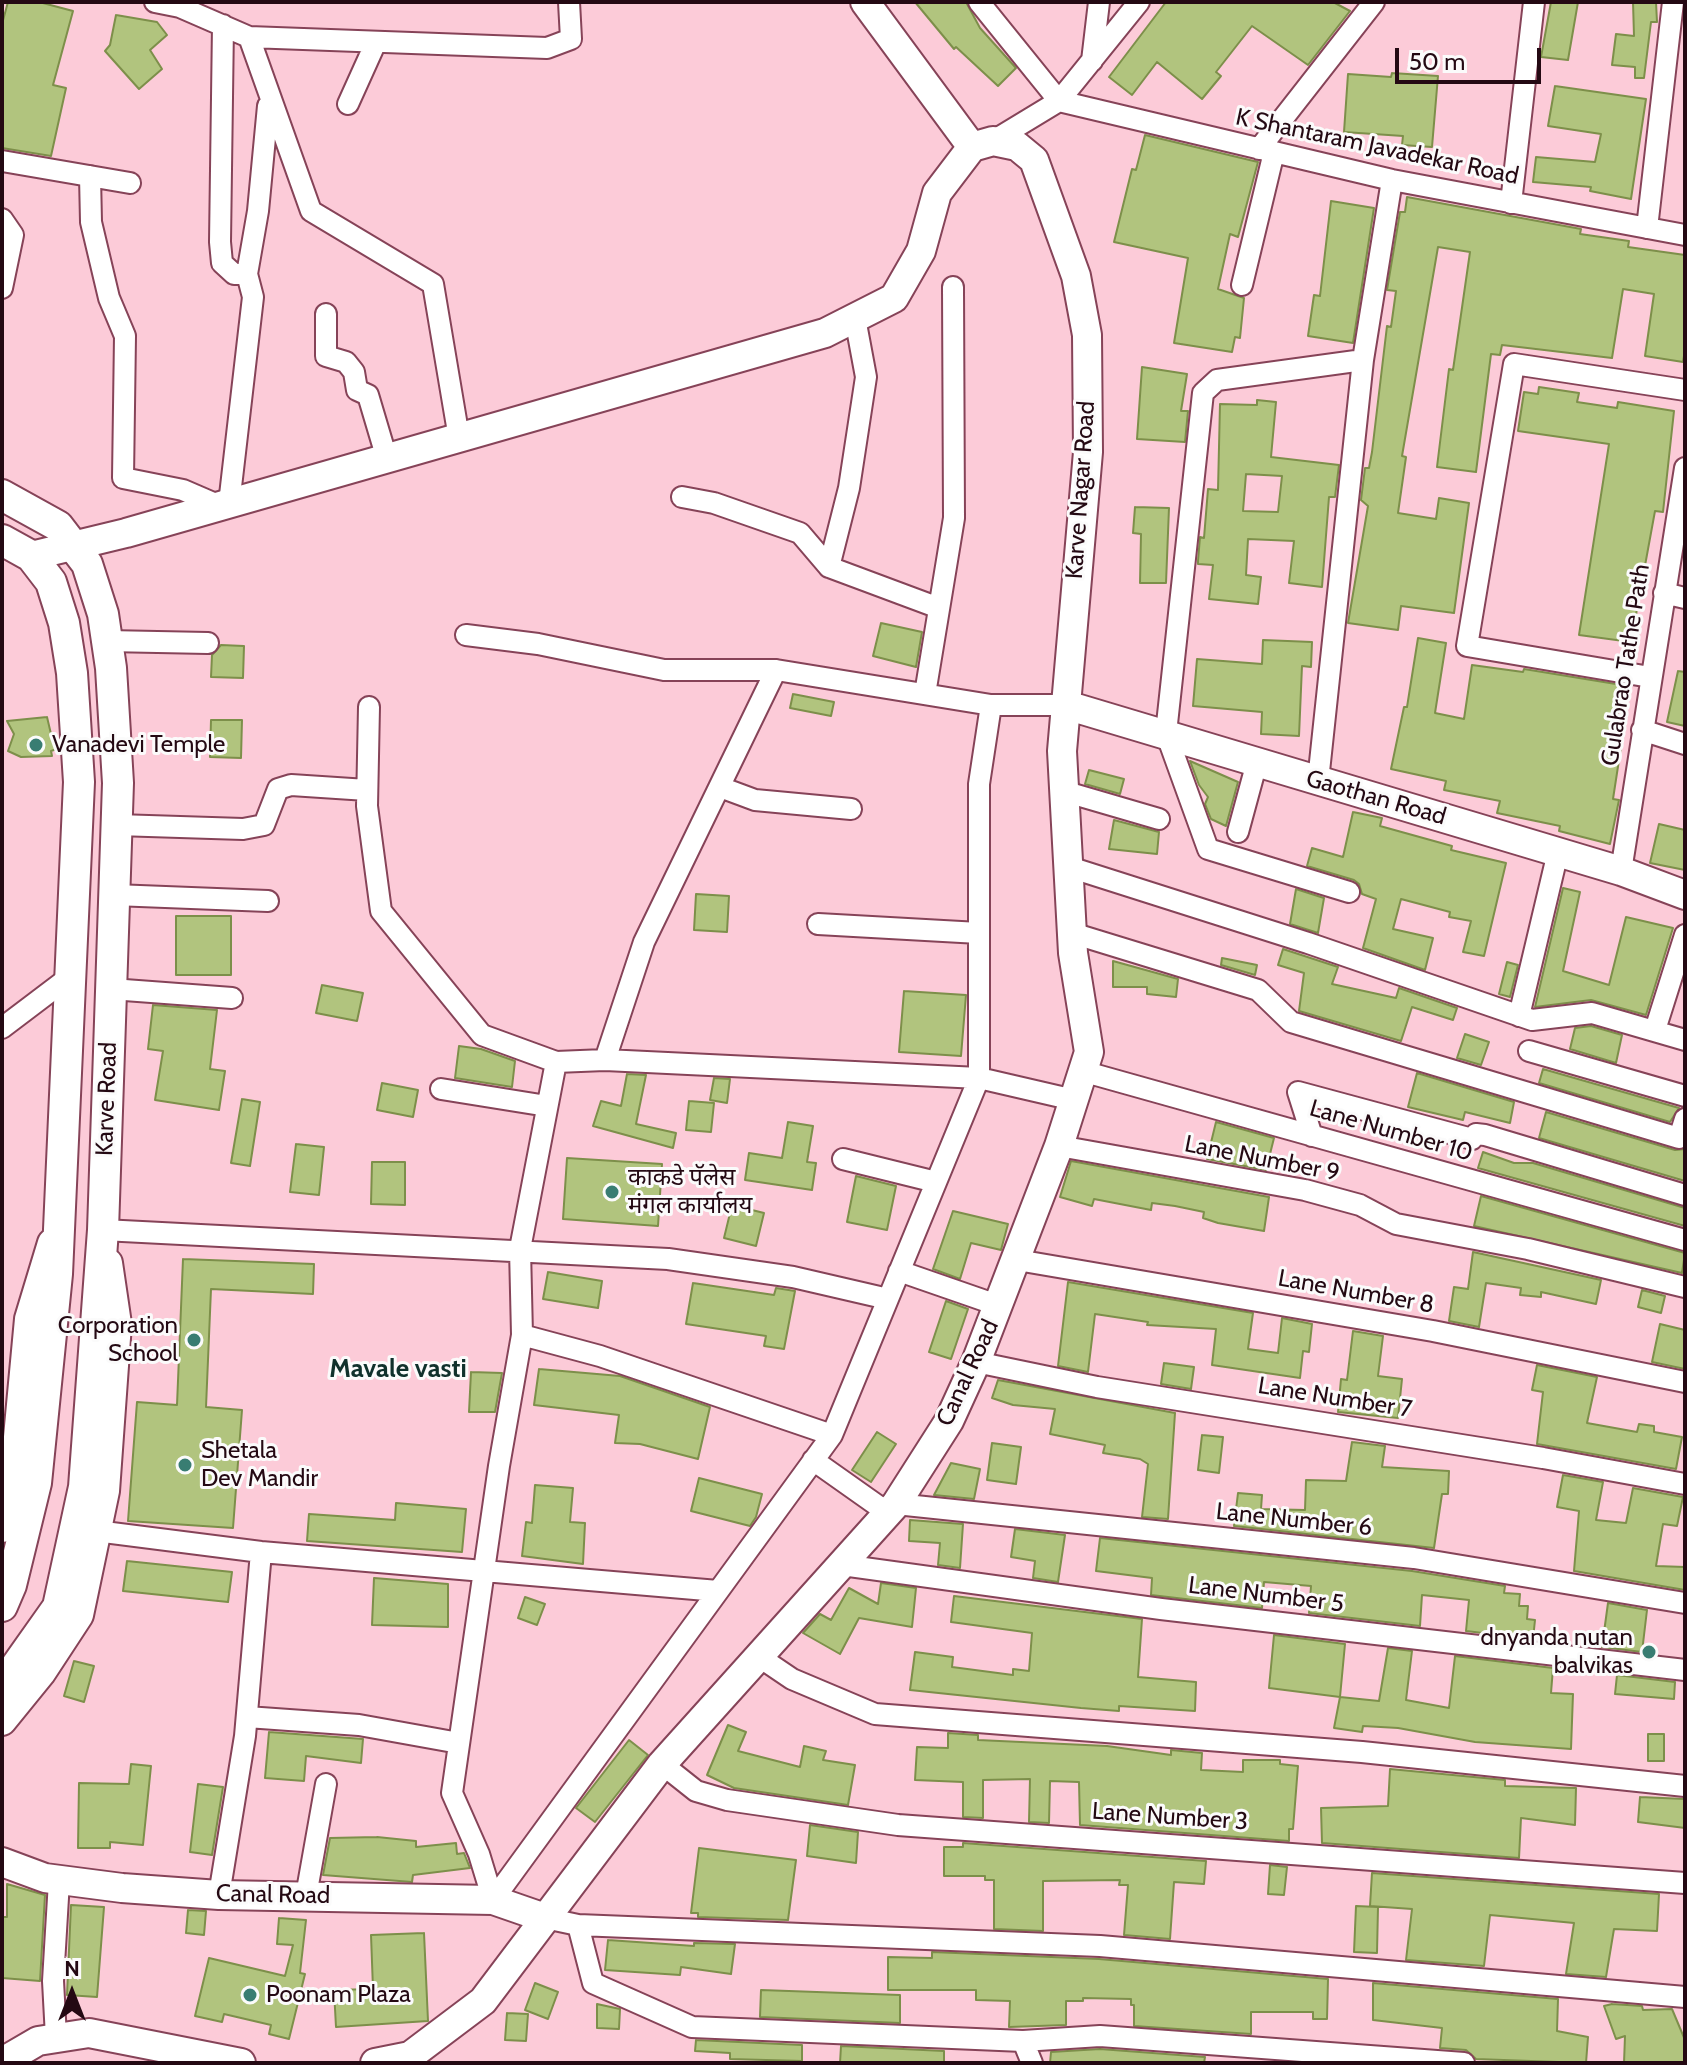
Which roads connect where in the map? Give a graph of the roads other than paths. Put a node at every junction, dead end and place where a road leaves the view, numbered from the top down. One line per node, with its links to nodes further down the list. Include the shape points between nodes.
1 (155, 2): 10 (street)
2 (569, 2): 13 (street, via 571,39 547,48)
3 (865, 2): 18 (street)
4 (979, 2): 16 (street)
5 (1099, 2): 14 (street)
6 (1139, 2): 14 (street)
7 (1374, 2): 19 (street)
8 (1534, 2): 24 (street)
9 (1673, 2): 26 (street)
10 (181, 5): 11 (street)
11 (223, 25): 12 (street); 28 (street, via 222,263 234,274)
12 (249, 37): 13 (street); 15 (street)
13 (376, 42): 17 (street)
14 (1092, 61): 16 (street)
15 (269, 96): 28 (street); 36 (street, via 311,211 433,284)
16 (1059, 101): 18 (street); 19 (street, K Shantaram Javadekar Road)
17 (348, 104)
18 (982, 144): 33 (street, via 937,193 921,251 894,298); 56 (street, Karve Nagar Road, via 1017,146 1034,160 1076,276 1087,335 1088,452)
19 (1266, 150): 22 (street, K Shantaram Javadekar Road); 29 (street)
20 (2, 161): 21 (street)
21 (90, 176): 23 (street); 41 (street, via 91,222 109,298 125,336 123,478)
22 (1392, 180): 24 (street, K Shantaram Javadekar Road); 34 (street)
23 (130, 183)
24 (1511, 203): 26 (street, K Shantaram Javadekar Road)
25 (2, 219): 31 (street, via 13,235)
26 (1647, 228): 27 (street, K Shantaram Javadekar Road)
27 (1685, 235)
28 (247, 274): 41 (street, via 253,297)
29 (1242, 285)
30 (953, 287): 48 (street, via 954,518)
31 (2, 288)
32 (326, 314): 37 (street, via 326,356 346,362 357,390 368,395)
33 (855, 318): 36 (street, via 825,333); 45 (street, via 866,377 849,488)
34 (1363, 360): 59 (street, via 1217,380 1203,393); 62 (street)
35 (1685, 390): 53 (street, via 1514,364 1467,646)
36 (459, 438): 37 (street)
37 (387, 459): 41 (street)
38 (1685, 468): 46 (street, Gulabrao Tathe Path)
39 (2, 495): 43 (main road, Karve Road, via 58,526)
40 (682, 497): 45 (street, via 800,533)
41 (224, 505): 43 (street)
42 (2, 540): 44 (main road, Karve Road)
43 (72, 544): 44 (street); 50 (main road, Karve Road, via 87,564)
44 (31, 556): 81 (main road, Karve Road, via 51,582 64,623 79,737)
45 (829, 567): 48 (street)
46 (1664, 593): 47 (street); 53 (street, Gulabrao Tathe Path)
47 (1685, 598)
48 (939, 608): 54 (street)
49 (466, 635): 52 (street, via 664,670)
50 (107, 641): 51 (street); 68 (main road, Karve Road, via 118,735)
51 (208, 643)
52 (776, 670): 54 (street); 63 (street)
53 (1650, 677): 58 (street, Gulabrao Tathe Path)
54 (925, 694): 55 (street)
55 (991, 705): 56 (street); 78 (street, via 979,784)
56 (1066, 705): 59 (street, Gaothan Road); 65 (street, Canal Road)
57 (369, 707): 64 (street)
58 (1642, 730): 60 (street); 72 (street, Gulabrao Tathe Path)
59 (1166, 733): 61 (street, Gaothan Road); 73 (street, via 1208,849)
60 (1685, 744)
61 (1257, 762): 62 (street, Gaothan Road); 69 (street)
62 (1318, 781): 70 (street, Gaothan Road)
63 (720, 787): 66 (street, via 755,800); 89 (street, via 644,942)
64 (367, 790): 68 (street, via 291,785 278,789 264,825 243,829); 90 (street, via 381,911 482,1035)
65 (1063, 791): 67 (street); 71 (street, Canal Road)
66 (851, 809)
67 (1159, 819)
68 (117, 825): 74 (main road, Karve Road)
69 (1238, 832)
70 (1558, 852): 72 (street, Gaothan Road); 84 (street)
71 (1066, 866): 79 (street, Canal Road); 84 (street)
72 (1621, 871): 75 (street, Gaothan Road)
73 (1349, 892)
74 (114, 895): 76 (street); 82 (main road, Karve Road)
75 (1685, 895)
76 (268, 901)
77 (818, 924): 78 (street)
78 (979, 933): 92 (street)
79 (1072, 933): 91 (street, Canal Road, via 1089,1052); 97 (street, via 1258,990 1291,1022)
80 (1685, 935): 86 (street)
81 (72, 975): 85 (street); 103 (main road, Karve Road)
82 (111, 989): 83 (street); 104 (main road, Karve Road)
83 (232, 998)
84 (1519, 1016): 86 (street, via 1532,1020 1592,1013)
85 (2, 1028)
86 (1655, 1030): 87 (street)
87 (1685, 1040)
88 (1529, 1051): 94 (street)
89 (605, 1060): 90 (street); 92 (street)
90 (556, 1062): 96 (street)
91 (1082, 1071): 95 (street, Canal Road); 98 (street, Lane Number 10)
92 (979, 1078): 95 (street); 101 (street)
93 (441, 1089): 96 (street)
94 (1685, 1096)
95 (1074, 1100): 99 (street, Canal Road)
96 (547, 1106): 106 (street)
97 (1683, 1132)
98 (1312, 1136): 102 (street, via 1298,1092 1472,1139 1485,1135); 105 (street, Lane Number 10)
99 (1059, 1146): 107 (street, Canal Road); 109 (street, Lane Number 9, via 1305,1190 1360,1205 1396,1224)
100 (843, 1159): 101 (street)
101 (936, 1182): 108 (street)
102 (1685, 1195)
103 (57, 1227): 119 (street, Karve Road, via 29,1319 14,1480); 125 (main road, via 36,1483)
104 (103, 1230): 106 (street); 120 (street, Karve Road, via 117,1324 105,1491); 129 (main road, via 84,1487 58,1607)
105 (1685, 1240)
106 (520, 1249): 110 (street, via 668,1259 793,1277); 112 (street)
107 (1017, 1260): 111 (street, Canal Road); 114 (street, Lane Number 8, via 1433,1331)
108 (899, 1271): 110 (street); 111 (street)
109 (1685, 1287)
110 (888, 1299): 115 (street)
111 (1000, 1306): 113 (street, Canal Road)
112 (522, 1335): 115 (street); 123 (street)
113 (976, 1362): 117 (street, Lane Number 7, via 1097,1387); 118 (street, Canal Road, via 949,1421)
114 (1685, 1382)
115 (832, 1435): 116 (street)
116 (813, 1460): 118 (street); 124 (street)
117 (1685, 1484)
118 (892, 1508): 122 (street, Canal Road); 126 (street, Lane Number 6, via 1414,1558)
119 (2, 1528)
120 (96, 1531): 121 (street); 131 (street, Karve Road, via 79,1615)
121 (261, 1552): 123 (street); 130 (street)
122 (842, 1565): 127 (street, Canal Road); 128 (street, Lane Number 5, via 1161,1609)
123 (484, 1571): 124 (street); 132 (street)
124 (718, 1591): 141 (street)
125 (7, 1596)
126 (1685, 1603)
127 (758, 1656): 133 (street, Canal Road); 135 (street, via 792,1679 875,1714 1362,1752)
128 (1685, 1670)
129 (2, 1686)
130 (247, 1717): 132 (street, via 359,1725); 139 (street)
131 (2, 1721)
132 (459, 1743): 141 (street, via 452,1793)
133 (662, 1764): 138 (street, Lane Number 3, via 696,1791 727,1800 898,1825); 142 (street, Canal Road)
134 (326, 1784): 140 (street)
135 (1685, 1786)
136 (2, 1862): 137 (street, Canal Road)
137 (59, 1881): 139 (street, Canal Road); 145 (street, via 53,1981)
138 (1685, 1883)
139 (219, 1895): 140 (street, Canal Road)
140 (306, 1896): 141 (street, Canal Road)
141 (493, 1900): 142 (street, Canal Road)
142 (545, 1918): 143 (street); 149 (street, Canal Road, via 483,2001 410,2056)
143 (578, 1925): 144 (street, via 1100,1946); 146 (street, via 593,1983 692,2027)
144 (1685, 1997)
145 (56, 2037): 147 (street); 148 (street, via 89,2033)
146 (1023, 2041): 150 (street); 151 (street, via 1100,2036)
147 (2, 2062)
148 (241, 2063)
149 (375, 2063)
150 (1032, 2063)
151 (1464, 2063)

